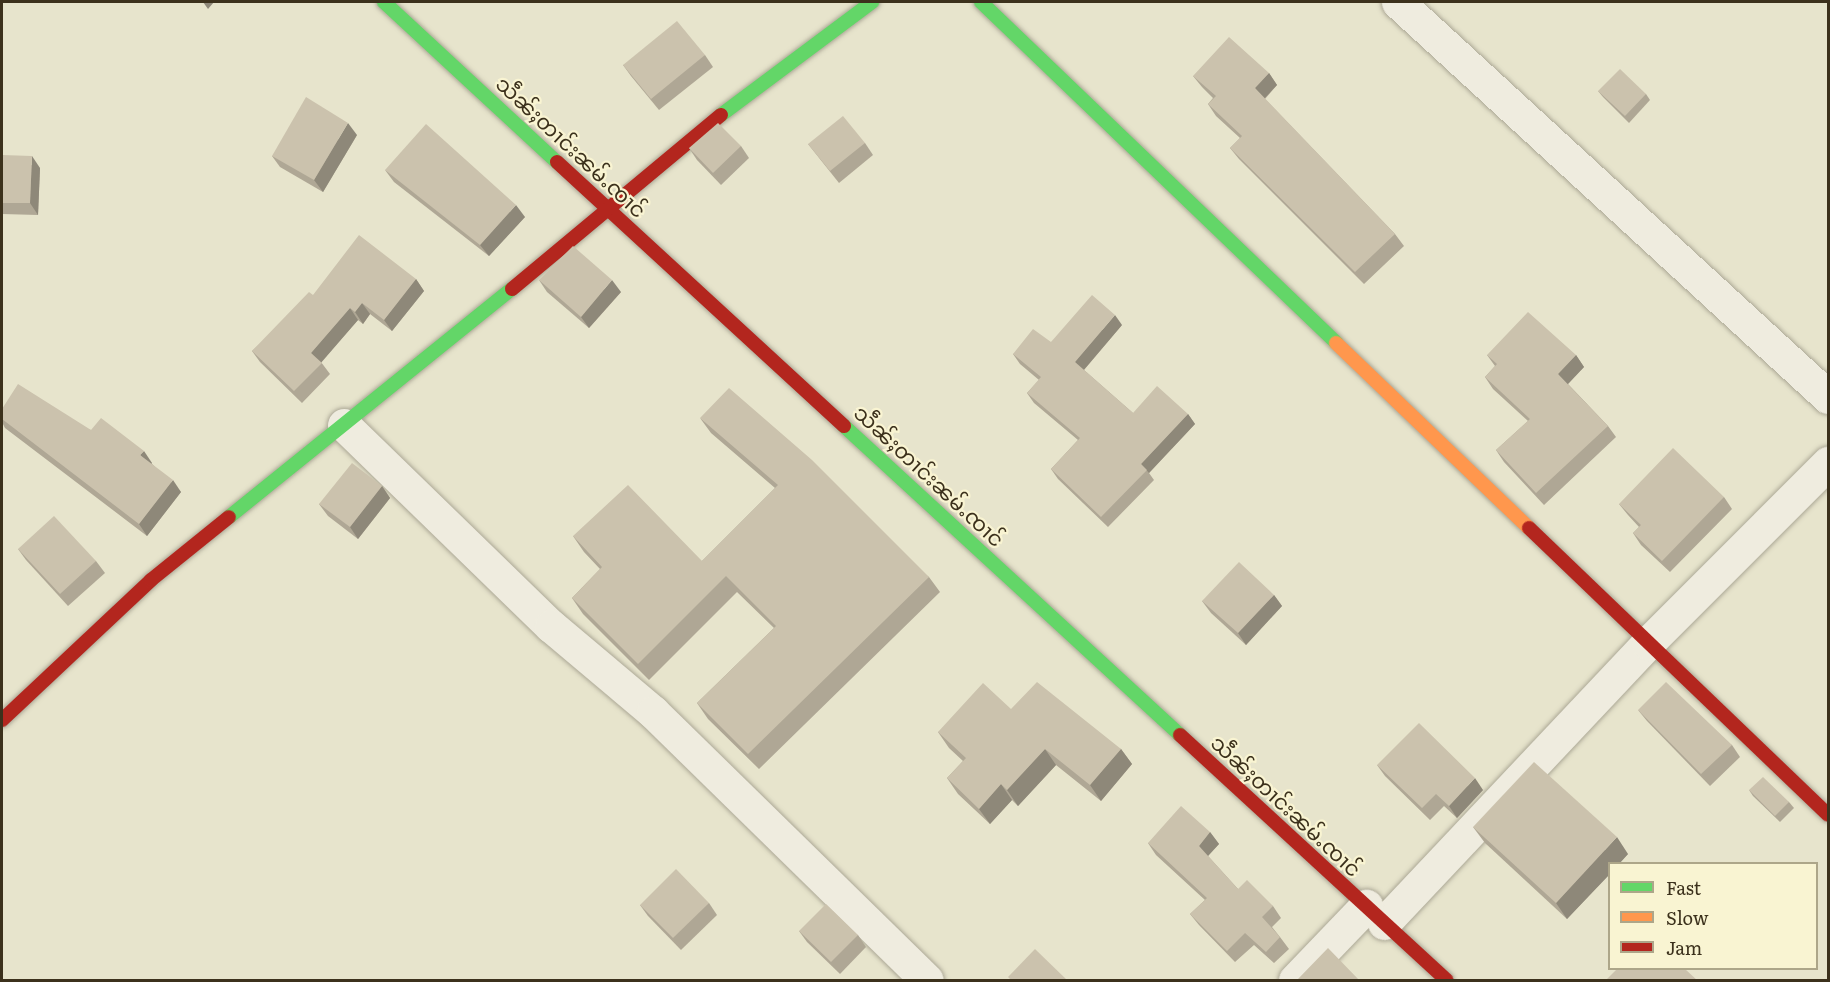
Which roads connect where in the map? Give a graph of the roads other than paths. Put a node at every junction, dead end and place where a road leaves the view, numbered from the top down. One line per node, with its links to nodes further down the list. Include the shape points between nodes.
1 (384, 2): 5 (main road, သဵၼ်ႈတၢင်းၼမ်ႉၸၢင်)
2 (872, 2): 5 (main road, via 751,89)
3 (981, 2): 9 (main road)
4 (1398, 2): 6 (street)
5 (611, 210): 7 (main road); 12 (main road, သဵၼ်ႈတၢင်းၼမ်ႉၸၢင်)
6 (1828, 397)
7 (344, 425): 10 (main road, via 151,580); 13 (street, via 551,626 653,712)
8 (1828, 464): 9 (street)
9 (1648, 643): 11 (main road); 12 (street)
10 (2, 720)
11 (1828, 814)
12 (1375, 914): 14 (street); 15 (main road, သဵၼ်ႈတၢင်းၼမ်ႉၸၢင်)
13 (927, 981)
14 (1294, 981)
15 (1446, 981)

